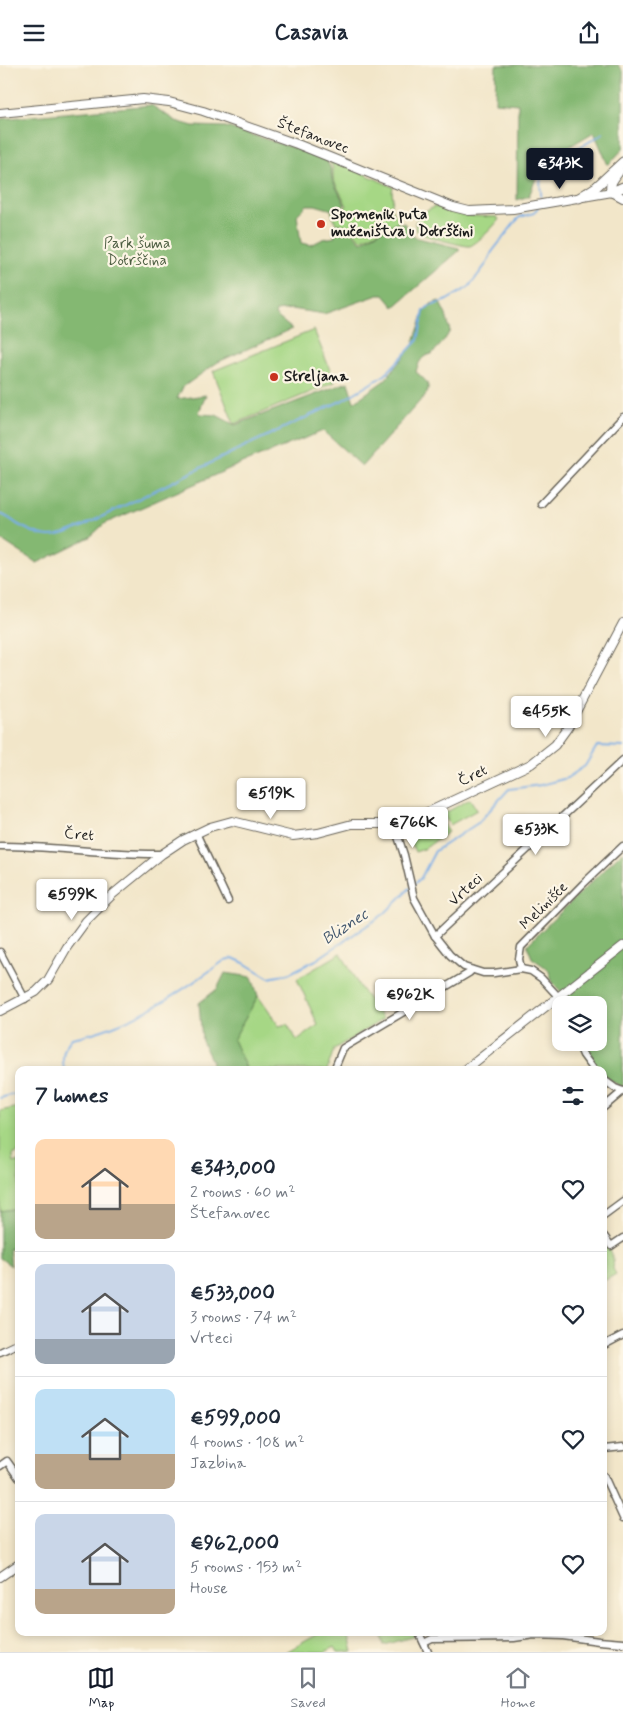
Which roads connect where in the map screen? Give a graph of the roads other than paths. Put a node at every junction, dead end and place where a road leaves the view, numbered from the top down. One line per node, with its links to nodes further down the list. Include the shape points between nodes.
1 (0, 113): 5 (street, Štefanovec, via 143,99 169,102 297,144 469,211 544,205)
2 (623, 163): 4 (main road, via 612,181); 5 (main road)
3 (623, 187): 4 (main road)
4 (612, 193): 5 (street, Štefanovec); 6 (street)
5 (579, 198)
6 (623, 198)
7 (623, 417): 8 (street)
8 (541, 504)
9 (623, 623): 11 (street, Čret, via 568,727 555,745 531,765)
10 (623, 760): 17 (street, Vrteci)
11 (394, 824): 12 (street, Čret, via 352,824 293,836 232,821); 17 (street, via 414,899)
12 (196, 833): 15 (street, Čret); 16 (street)
13 (0, 846): 15 (street, Čret)
14 (623, 846): 20 (street, Melinišće, via 521,947 518,959)
15 (162, 854): 23 (street, via 86,921 48,980)
16 (228, 901)
17 (435, 936): 21 (street, via 450,955)
18 (623, 946): 22 (street)
19 (0, 952): 23 (street)
20 (522, 969): 21 (street, via 494,973); 22 (street, via 536,974)
21 (472, 970): 26 (street, via 343,1048)
22 (558, 995): 27 (street)
23 (25, 999): 24 (street)
24 (0, 1011)
25 (581, 1051): 28 (street)
26 (336, 1066)
27 (471, 1066)
28 (591, 1066)
29 (607, 1082): 30 (street)
30 (623, 1091): 31 (street)
31 (607, 1104)
32 (623, 1201): 33 (street)
33 (607, 1213)
34 (623, 1238): 35 (street, via 611,1246)
35 (607, 1240)
36 (623, 1335): 37 (street)
37 (607, 1343)
38 (15, 1345): 39 (street)
39 (0, 1352)
40 (623, 1447): 41 (street)
41 (607, 1449)
42 (0, 1466): 43 (street, via 8,1461)
43 (15, 1472)
44 (607, 1483): 45 (street)
45 (623, 1518)
46 (15, 1567): 47 (street)
47 (0, 1577)
48 (420, 1636): 51 (street)
49 (493, 1636): 51 (street, via 432,1639)
50 (563, 1636): 52 (street)
51 (424, 1643): 53 (street)
52 (622, 1645)
53 (428, 1652)

